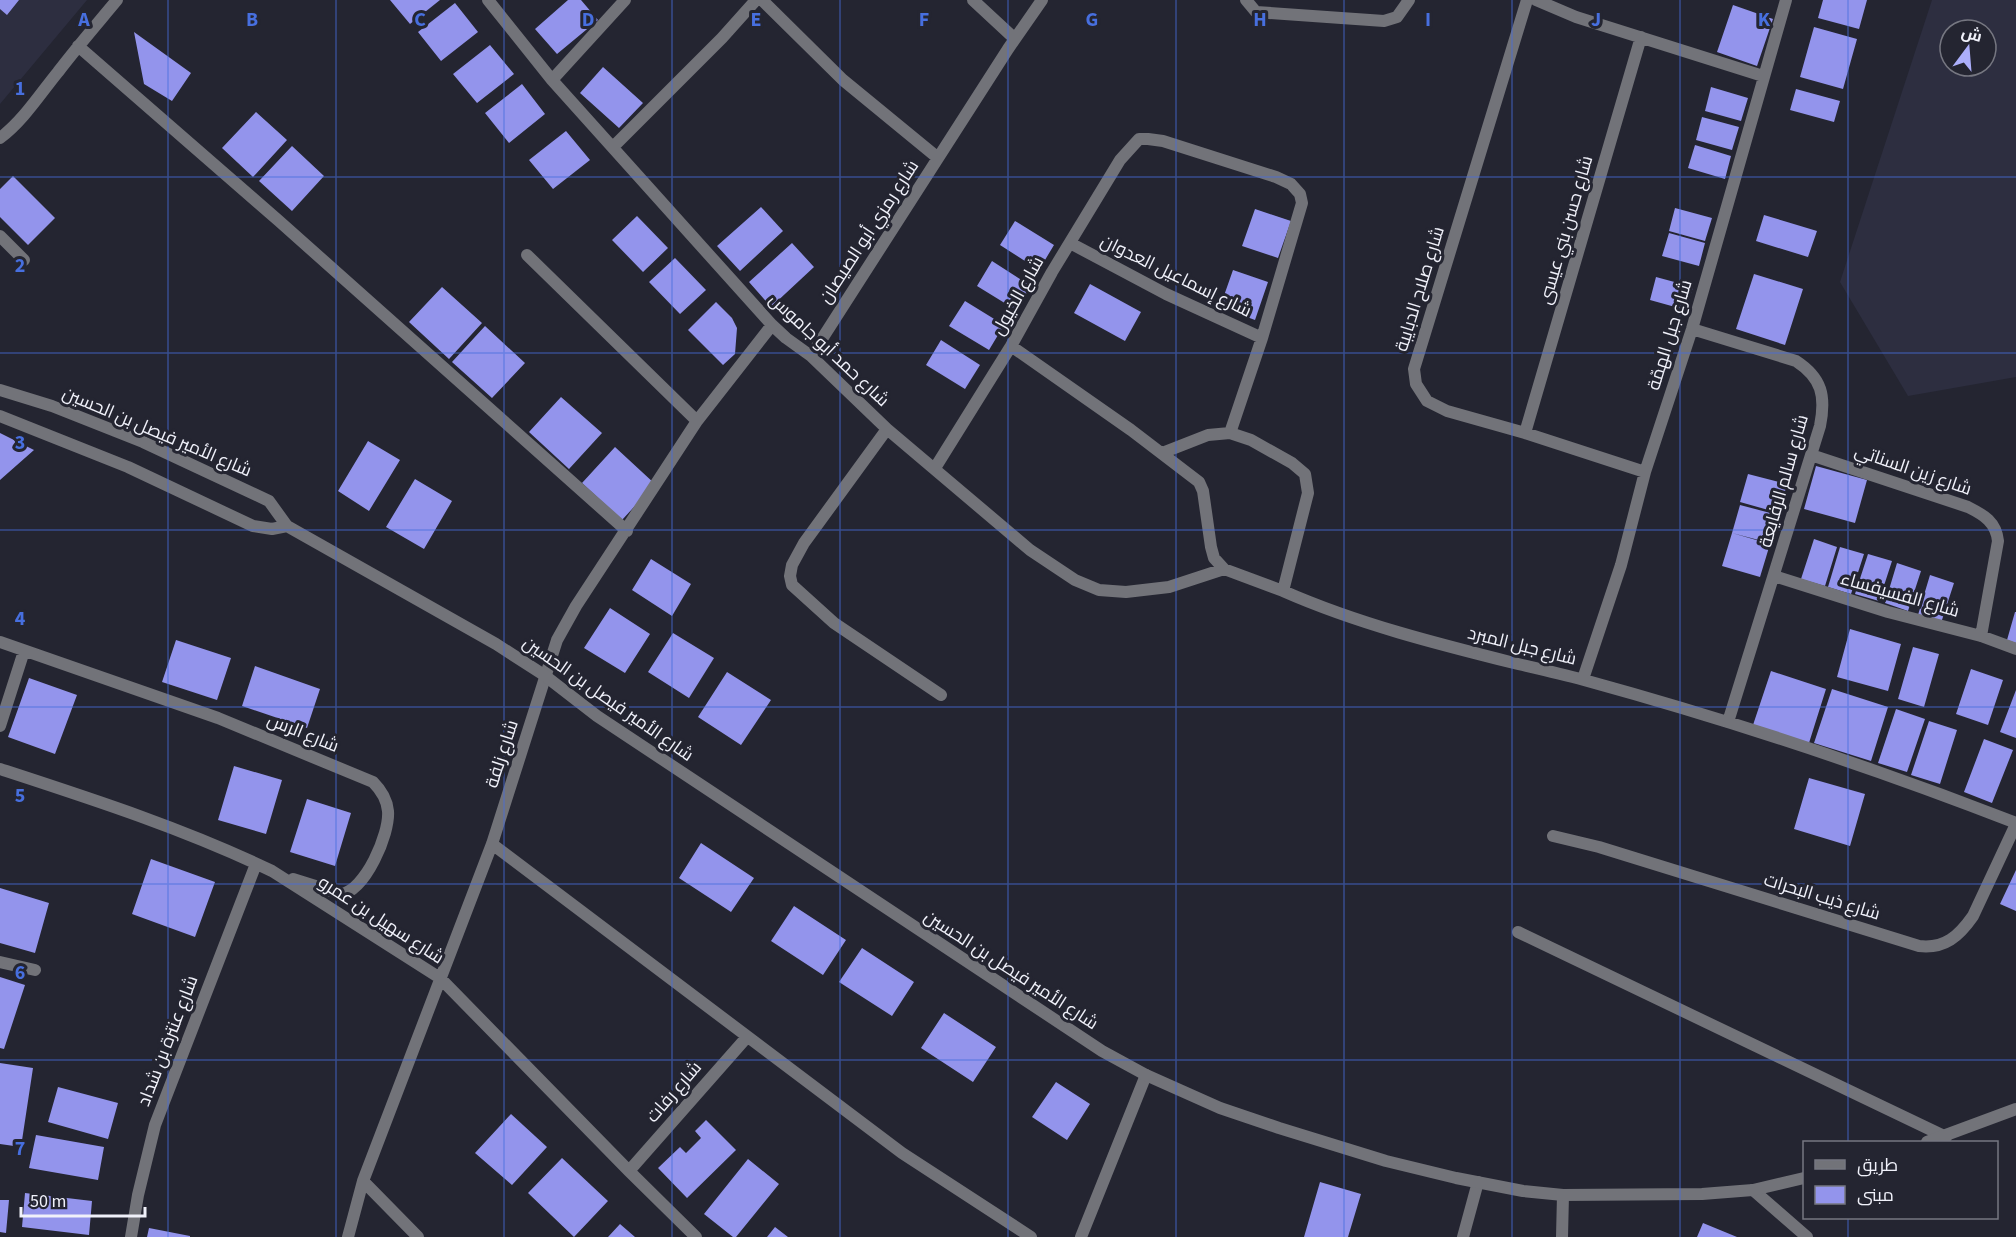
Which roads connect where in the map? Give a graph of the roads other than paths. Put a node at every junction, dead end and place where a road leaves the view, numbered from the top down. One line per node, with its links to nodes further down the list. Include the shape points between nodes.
1 (117, 0): 15 (street)
2 (488, 0): 17 (street, شارع حمد أبو جاموس)
3 (625, 0): 17 (street)
4 (756, 0): 20 (street)
5 (762, 0): 21 (street, شارع رمزي أبو الصيصان, via 843,80)
6 (973, 0): 14 (street)
7 (1042, 0): 14 (street, شارع رمزي أبو الصيصان)
8 (1246, 0): 9 (street, via 1256,12 1384,21 1397,17)
9 (1409, 0)
10 (1527, 0): 36 (street, شارع صلاح الدبايبة, via 1414,369 1416,384 1427,401 1447,411)
11 (1536, 0): 13 (street, via 1576,18)
12 (1786, 0): 16 (street, شارع جبل الهمّة)
13 (1641, 38): 16 (street); 36 (street, شارع حسن بني عيسى)
14 (1015, 39): 21 (street, شارع رمزي أبو الصيصان)
15 (78, 46): 18 (street, via 17,123); 42 (street)
16 (1763, 76): 27 (street, شارع جبل الهمّة)
17 (552, 80): 20 (street, شارع حمد أبو جاموس)
18 (0, 138)
19 (1135, 142): 23 (street, شارع الخيول); 28 (street, شارع إسماعيل العدوان, via 1148,138 1163,141 1259,170 1291,184 1300,194 1300,212)
20 (613, 147): 26 (street, شارع حمد أبو جاموس)
21 (938, 158): 30 (street, شارع رمزي أبو الصيصان)
22 (0, 236): 25 (street)
23 (1070, 243): 28 (street, شارع إسماعيل العدوان, via 1166,294); 29 (street, شارع الخيول)
24 (527, 255): 33 (street)
25 (24, 260)
26 (772, 325): 30 (street, شارع حمد أبو جاموس); 33 (street, شارع زلفة)
27 (1692, 329): 38 (street, شارع سالم الرفايعة, via 1796,361 1810,370 1824,401); 40 (street, شارع جبل الهمّة)
28 (1262, 338): 35 (street)
29 (1011, 346): 37 (street); 39 (street, شارع الخيول)
30 (811, 356): 34 (street, شارع حمد أبو جاموس)
31 (0, 390): 41 (street, شارع الأمير فيصل بن الحسين, via 143,442 269,501)
32 (0, 416): 41 (street, via 128,467 253,526)
33 (697, 421): 42 (street, شارع زلفة)
34 (887, 429): 39 (street, شارع حمد أبو جاموس); 52 (street, via 804,543 790,576 792,585 834,623)
35 (1230, 433): 37 (street, via 1208,435); 45 (street, via 1251,440 1305,474 1308,493)
36 (1525, 433): 40 (street, شارع صلاح الدبايبة)
37 (1162, 453): 43 (street, via 1199,482 1214,558)
38 (1811, 455): 44 (street, شارع سالم الرفايعة); 46 (street, شارع زين السناتي, via 1968,507 1990,520 1998,541)
39 (935, 468): 43 (street, شارع حمد أبو جاموس, via 1030,550 1075,580 1099,590 1126,592 1169,587)
40 (1646, 472): 51 (street, شارع جبل الهمّة, via 1621,564)
41 (287, 526): 50 (street, شارع الأمير فيصل بن الحسين)
42 (627, 531): 50 (street, شارع زلفة, via 566,622)
43 (1224, 569): 45 (street, شارع جبل المبرد)
44 (1774, 576): 46 (street, شارع الفسيفساء); 53 (street, شارع سالم الرفايعة)
45 (1283, 591): 51 (street, شارع جبل المبرد, via 1338,614 1468,652)
46 (1981, 636): 48 (street, شارع الفسيفساء)
47 (0, 642): 49 (street, شارع الرس)
48 (2016, 649)
49 (24, 651): 54 (street); 60 (street, شارع الرس, via 218,718 373,782 387,806 387,824 371,866 352,889 345,894 330,892)
50 (544, 675): 58 (street, شارع زلفة); 66 (street, شارع الأمير فيصل بن الحسين, via 597,716 1058,1023)
51 (1582, 679): 53 (street, شارع جبل المبرد)
52 (941, 695)
53 (1728, 722): 56 (street, شارع جبل المبرد)
54 (0, 726)
55 (0, 769): 59 (street, شارع سهيل بن عمرو, via 176,829)
56 (2016, 823): 57 (street, شارع ذيب البحرات, via 1964,929 1952,940 1930,947)
57 (1553, 836)
58 (492, 844): 64 (street, شارع زلفة); 65 (street)
59 (256, 864): 60 (street, شارع سهيل بن عمرو); 76 (street, شارع عنترة بن شداد, via 155,1125)
60 (272, 871): 64 (street, شارع سهيل بن عمرو)
61 (1518, 932): 68 (street)
62 (0, 962): 63 (street)
63 (35, 970)
64 (440, 978): 70 (street, شارع سهيل بن عمرو); 72 (street, شارع زلفة)
65 (747, 1037): 70 (street, شارع رفات); 80 (street, via 902,1153)
66 (1146, 1075): 73 (street, شارع الأمير فيصل بن الحسين, via 1200,1100 1279,1128 1386,1161); 81 (street)
67 (2016, 1109): 68 (street)
68 (1946, 1137): 69 (street)
69 (1933, 1141)
70 (629, 1171): 79 (street, شارع سهيل بن عمرو)
71 (1803, 1178): 74 (street, شارع الأمير فيصل بن الحسين)
72 (363, 1181): 77 (street, شارع زلفة); 78 (street)
73 (1478, 1182): 75 (street, شارع الأمير فيصل بن الحسين); 82 (street)
74 (1753, 1190): 75 (street, شارع الأمير فيصل بن الحسين); 84 (street)
75 (1563, 1195): 83 (street)
76 (131, 1237)
77 (348, 1237)
78 (418, 1237)
79 (696, 1237)
80 (1031, 1237)
81 (1081, 1237)
82 (1463, 1237)
83 (1562, 1237)
84 (1807, 1237)

